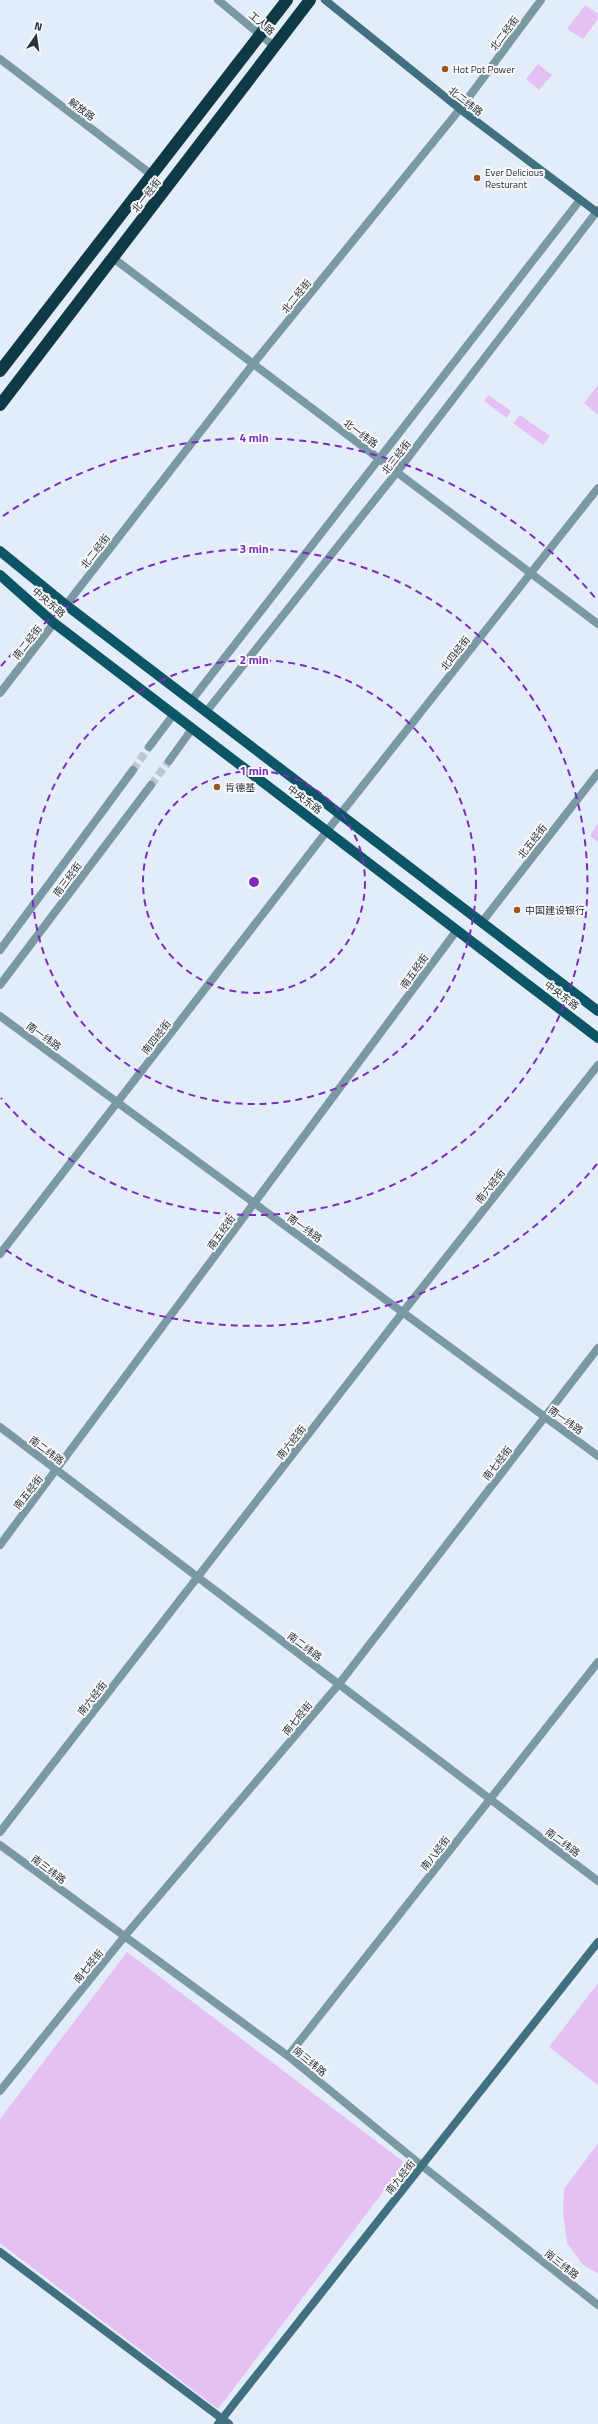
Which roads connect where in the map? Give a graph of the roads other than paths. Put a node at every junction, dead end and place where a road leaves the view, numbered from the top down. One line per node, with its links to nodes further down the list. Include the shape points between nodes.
1 (218, 0): 6 (street, 工人路)
2 (287, 0): 6 (highway, 北一经街)
3 (310, 0): 7 (highway, 北一经街)
4 (325, 0): 9 (street, 北二纬路)
5 (541, 0): 9 (street, 北二经街)
6 (261, 34): 7 (street, 工人路); 10 (highway, 北一经街)
7 (275, 47): 13 (highway, 北一经街)
8 (0, 59): 10 (street, 解放路)
9 (460, 109): 11 (street, 北二纬路); 14 (street, 北二经街)
10 (152, 175): 15 (highway, 北一经街)
11 (580, 200): 12 (street, 北二纬路); 17 (street)
12 (597, 212): 18 (street, 北三经街)
13 (113, 258): 14 (street, 北一纬路); 16 (highway, 北一经街)
14 (253, 364): 17 (street, 北一纬路); 23 (street, 北二经街)
15 (0, 372)
16 (0, 405)
17 (379, 459): 18 (street, 北一纬路); 27 (street)
18 (397, 472): 21 (street, 北一纬路); 28 (street, 北三经街)
19 (598, 488): 21 (street, 北四经街)
20 (0, 551): 23 (main road, 中央东路)
21 (531, 573): 25 (street, 北一纬路); 36 (street, 北四经街)
22 (0, 576): 24 (main road, 中央东路)
23 (66, 605): 27 (main road, 中央东路)
24 (54, 623): 26 (street, 南二经街); 29 (main road, 中央东路)
25 (598, 624)
26 (0, 693)
27 (191, 701): 28 (main road, 中央东路)
28 (206, 712): 36 (main road, 中央东路)
29 (174, 714): 30 (main road, 中央东路); 31 (street)
30 (192, 730): 32 (street); 37 (main road, 中央东路)
31 (149, 747)
32 (169, 761)
33 (133, 770): 40 (street)
34 (598, 773): 38 (street, 北五经街)
35 (151, 784): 41 (street, 南三经街)
36 (340, 815): 37 (street, 北四经街); 38 (main road, 中央东路)
37 (327, 831): 39 (main road, 中央东路); 46 (street, 南四经街)
38 (482, 922): 42 (main road, 中央东路)
39 (457, 930): 44 (main road, 中央东路); 47 (street, 南五经街)
40 (0, 950)
41 (0, 985)
42 (598, 1011)
43 (0, 1016): 46 (street, 南一纬路)
44 (598, 1038)
45 (598, 1065): 49 (street, 南六经街)
46 (118, 1102): 47 (street, 南一纬路); 48 (street, 南四经街)
47 (255, 1203): 49 (street, 南一纬路); 54 (street, 南五经街)
48 (0, 1254)
49 (403, 1312): 51 (street, 南一纬路); 56 (street, 南六经街)
50 (598, 1348): 51 (street, 南七经街)
51 (545, 1417): 53 (street, 南一纬路); 58 (street, 南七经街)
52 (0, 1427): 54 (street, 南二纬路)
53 (598, 1456)
54 (57, 1470): 55 (street, 南五经街); 56 (street, 南二纬路)
55 (0, 1545)
56 (199, 1578): 58 (street, 南二纬路); 60 (street, 南六经街)
57 (598, 1662): 59 (street, 南八经街)
58 (338, 1684): 59 (street, 南二纬路); 63 (street, 南七经街)
59 (490, 1799): 62 (street, 南二纬路); 65 (street, 南八经街)
60 (0, 1832)
61 (0, 1845): 63 (street, 南三纬路)
62 (598, 1882)
63 (124, 1937): 65 (street, 南三纬路); 66 (street, 南七经街)
64 (598, 1942): 67 (street, 南九经街)
65 (288, 2056): 67 (street, 南三纬路)
66 (0, 2091)
67 (421, 2165): 69 (street, 南三纬路); 70 (street, 南九经街)
68 (0, 2252): 70 (street)
69 (598, 2305)
70 (223, 2422)

